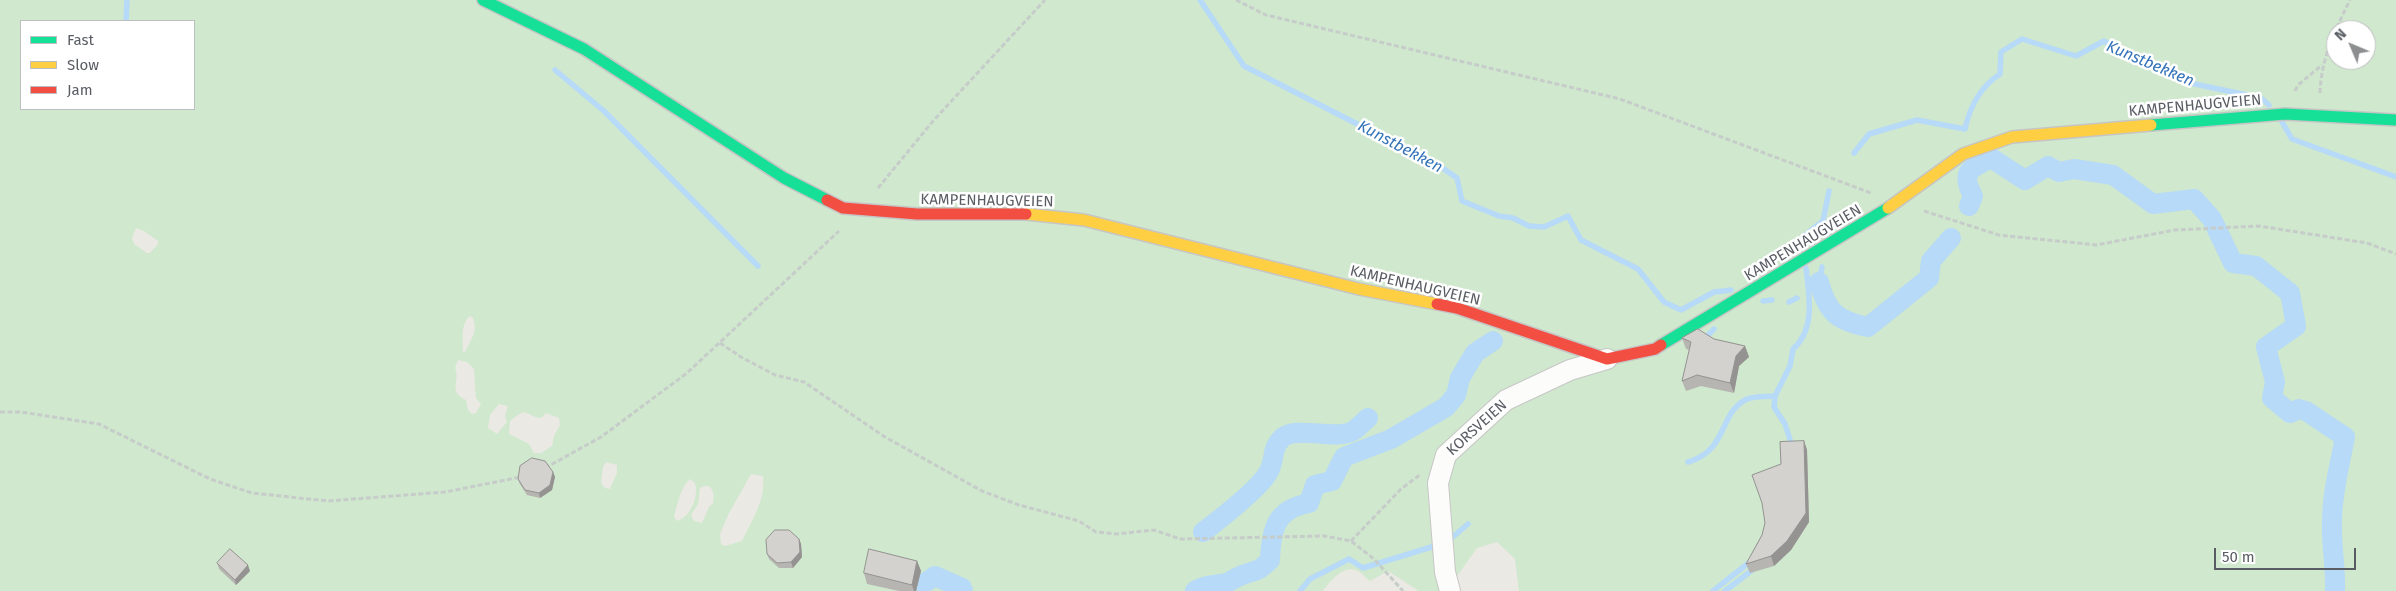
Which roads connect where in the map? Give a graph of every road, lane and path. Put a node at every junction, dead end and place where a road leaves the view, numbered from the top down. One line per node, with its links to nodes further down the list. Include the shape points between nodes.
1 (483, 0): 10 (street, KAMPENHAUGVEIEN, via 584,50 784,178 843,208)
2 (1236, 0): 9 (path, via 1266,15 1620,99)
3 (2350, 0): 5 (path)
4 (1043, 1): 10 (path, via 933,121)
5 (2322, 65): 6 (path); 7 (path, via 2320,92)
6 (2298, 85)
7 (2334, 117): 8 (street, KAMPENHAUGVEIEN); 9 (street, KAMPENHAUGVEIEN, via 2246,116 2012,137 1963,154)
8 (2396, 120)
9 (1897, 203): 11 (path, via 2000,235 2096,245 2175,230 2259,226 2367,243); 13 (street, KAMPENHAUGVEIEN, via 1655,350)
10 (862, 210): 12 (path); 13 (street, KAMPENHAUGVEIEN, via 917,214 1030,214 1084,220 1359,289 1457,308)
11 (2396, 254)
12 (720, 343): 16 (path, via 687,373 601,437); 18 (path, via 775,375 804,382 885,437 982,492 1079,521 1096,532 1116,534 1154,530 1180,539 1324,536)
13 (1607, 359): 15 (street, KORSVEIEN, via 1570,370 1506,400)
14 (0, 412): 17 (path, via 21,412 99,424 210,479 252,493 328,501 446,492)
15 (1446, 455): 18 (path, via 1401,489); 20 (street, KORSVEIEN, via 1438,483 1445,572)
16 (541, 470)
17 (522, 477)
18 (1352, 541): 19 (path, via 1374,559)
19 (1403, 591)
20 (1450, 591)

